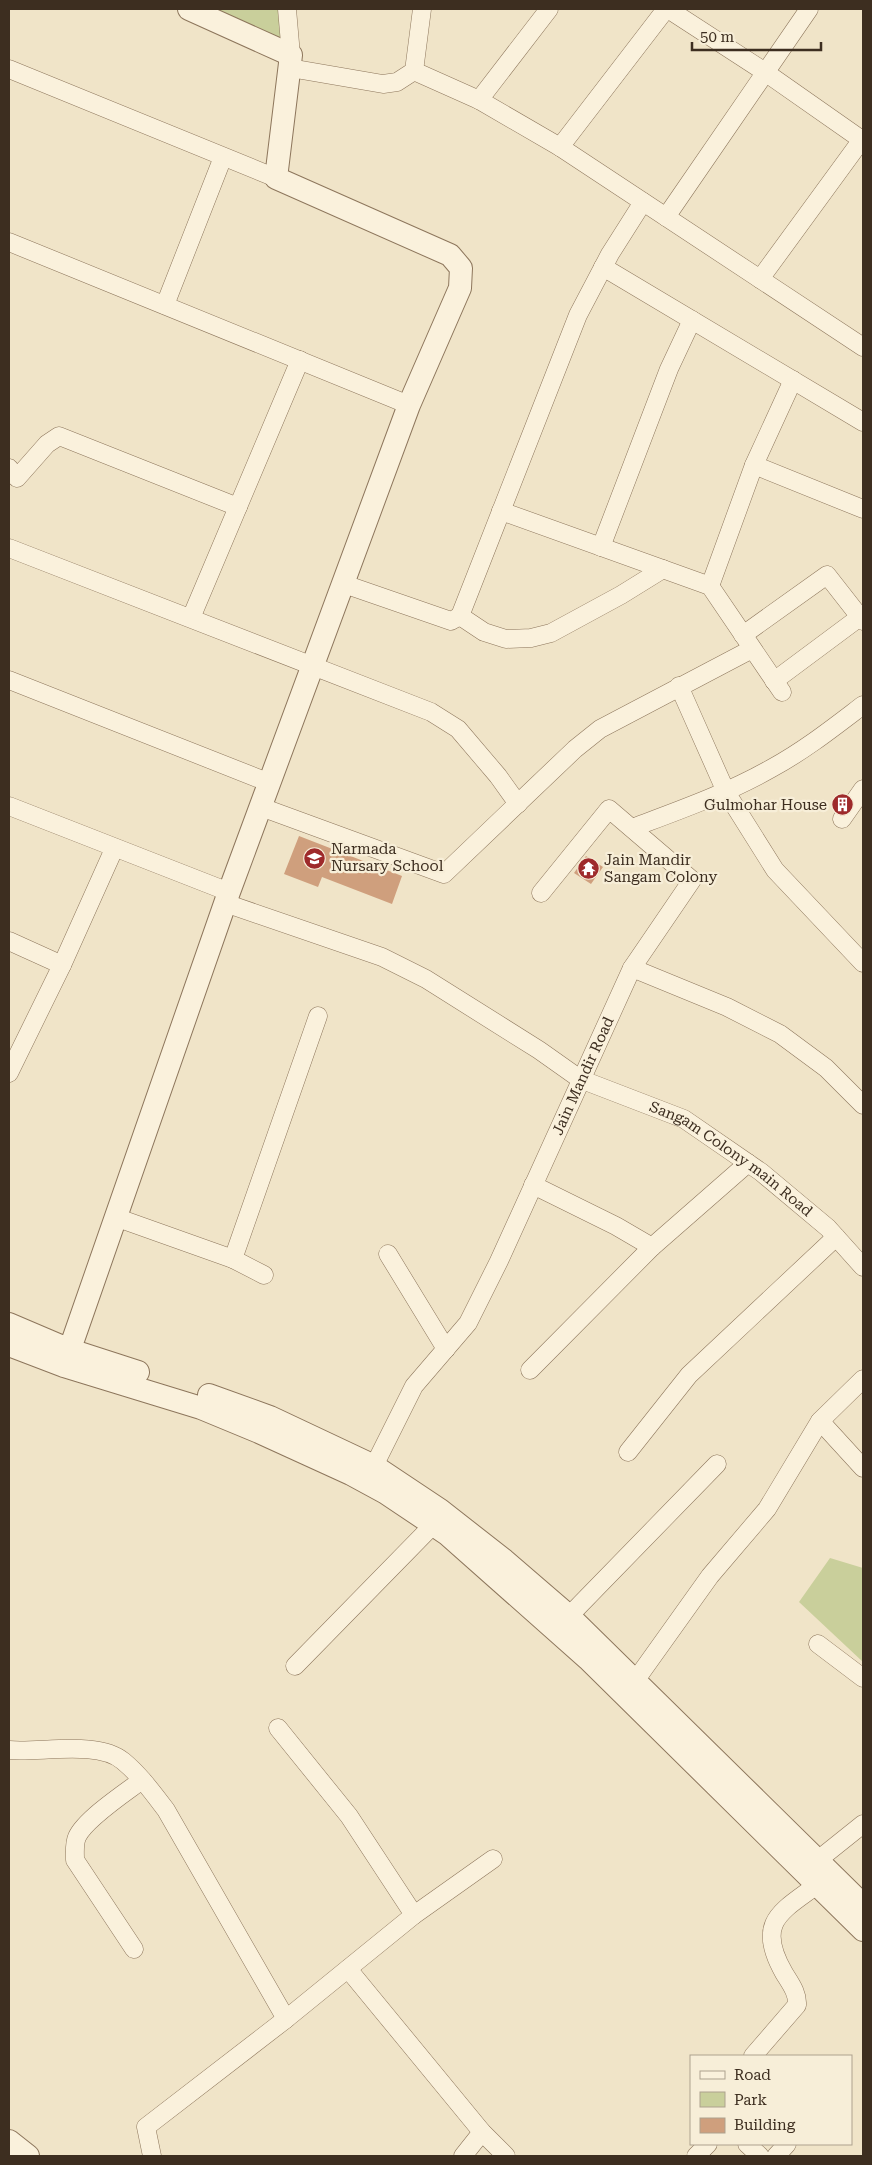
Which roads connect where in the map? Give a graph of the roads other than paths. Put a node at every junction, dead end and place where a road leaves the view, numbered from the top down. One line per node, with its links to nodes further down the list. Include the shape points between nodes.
1 (188, 9): 7 (street)
2 (287, 9): 7 (street)
3 (422, 9): 9 (street)
4 (549, 9): 11 (street)
5 (667, 9): 10 (street); 13 (street)
6 (809, 9): 10 (street)
7 (291, 62): 9 (street, via 383,84 397,82); 15 (street)
8 (9, 69): 14 (street)
9 (414, 71): 11 (street)
10 (765, 72): 12 (street); 17 (street)
11 (479, 100): 13 (street)
12 (863, 139): 20 (street)
13 (560, 146): 16 (street)
14 (223, 156): 15 (street); 21 (street)
15 (276, 178): 26 (street, via 450,254 461,268 460,288)
16 (643, 202): 17 (street); 19 (street)
17 (666, 217): 20 (street)
18 (9, 242): 21 (street)
19 (603, 267): 22 (street); 32 (street, via 578,315)
20 (760, 279): 23 (street)
21 (165, 305): 24 (street)
22 (692, 320): 25 (street); 33 (street, via 669,369)
23 (863, 347)
24 (300, 360): 26 (street); 30 (street)
25 (793, 380): 27 (street); 28 (street)
26 (410, 405): 36 (street)
27 (863, 422)
28 (754, 466): 31 (street); 37 (street)
29 (9, 468): 30 (street, via 17,478 47,444 59,436)
30 (238, 507): 39 (street)
31 (863, 509)
32 (501, 511): 33 (street); 38 (street)
33 (601, 547): 35 (street)
34 (9, 548): 39 (street)
35 (663, 569): 37 (street); 38 (street, via 551,633 530,638 506,639 484,632)
36 (344, 584): 38 (street, via 451,620); 42 (street)
37 (710, 586): 41 (street)
38 (460, 616)
39 (191, 618): 42 (street)
40 (862, 619): 41 (street, via 827,575); 41 (street, via 778,687)
41 (748, 642): 44 (street)
42 (315, 665): 46 (street); 49 (street, via 431,712 458,729)
43 (9, 680): 46 (street)
44 (679, 686): 48 (street); 49 (street, via 600,729 575,748)
45 (863, 705): 48 (street, via 798,753)
46 (270, 783): 51 (street)
47 (863, 789): 52 (street)
48 (726, 792): 53 (street); 58 (street, via 775,870)
49 (518, 804): 51 (street, via 444,874)
50 (9, 806): 54 (street, Sangam Colony main Road)
51 (261, 807): 56 (street)
52 (842, 819)
53 (632, 828): 55 (street, Jain Mandir Road, via 609,809); 60 (street, Jain Mandir Road, via 692,880)
54 (114, 849): 56 (street, Sangam Colony main Road); 59 (street)
55 (541, 893)
56 (227, 897): 63 (street, Sangam Colony main Road, via 382,956 426,979); 67 (street)
57 (9, 941): 59 (street)
58 (863, 963)
59 (62, 965): 62 (street)
60 (632, 968): 63 (street, Jain Mandir Road); 64 (street, via 727,1007 780,1034 826,1068)
61 (318, 1016): 71 (street)
62 (9, 1073)
63 (580, 1079): 65 (street, Sangam Colony main Road, via 684,1119); 66 (street, Jain Mandir Road)
64 (863, 1105)
65 (748, 1163): 68 (street, Sangam Colony main Road); 69 (street)
66 (533, 1185): 69 (street); 76 (street, Jain Mandir Road, via 468,1323)
67 (115, 1217): 71 (street); 77 (street)
68 (836, 1237): 72 (street, Sangam Colony main Road); 81 (street, via 689,1375)
69 (652, 1247): 78 (street)
70 (388, 1254): 76 (street)
71 (233, 1259): 73 (street)
72 (863, 1267)
73 (264, 1275)
74 (9, 1324): 77 (street)
75 (9, 1345): 77 (street)
76 (446, 1349): 83 (street, Jain Mandir Road, via 414,1386)
77 (67, 1358): 83 (street, via 177,1384 270,1417); 85 (street, via 260,1432 351,1474)
78 (530, 1370)
79 (863, 1378): 80 (street)
80 (820, 1421): 84 (street); 90 (street, via 767,1508 710,1576)
81 (628, 1452)
82 (717, 1464): 86 (street)
83 (374, 1466): 86 (street, via 440,1510)
84 (863, 1468)
85 (433, 1524): 88 (street); 96 (street, via 498,1578)
86 (569, 1616): 90 (street)
87 (818, 1644): 89 (street)
88 (295, 1666)
89 (863, 1678)
90 (635, 1681): 96 (street)
91 (278, 1728): 98 (street, via 349,1816)
92 (9, 1750): 93 (street, via 91,1749 121,1759)
93 (142, 1780): 100 (street, via 88,1822 78,1835 75,1846 75,1860); 102 (street, via 166,1810)
94 (863, 1824): 96 (street)
95 (494, 1859): 98 (street)
96 (822, 1873): 97 (street); 99 (street); 103 (street, via 782,1912 771,1929 773,1952 796,1993 797,2005)
97 (863, 1905)
98 (414, 1915): 101 (street)
99 (863, 1930)
100 (134, 1949)
101 (348, 1969): 102 (street); 104 (street)
102 (286, 2019): 110 (street, via 146,2127)
103 (754, 2055)
104 (482, 2132): 111 (street); 112 (street)
105 (9, 2141): 109 (street)
106 (707, 2145): 113 (street)
107 (748, 2145): 114 (street)
108 (786, 2145): 115 (street)
109 (28, 2156)
110 (152, 2156)
111 (463, 2156)
112 (506, 2156)
113 (696, 2156)
114 (760, 2156)
115 (776, 2156)

